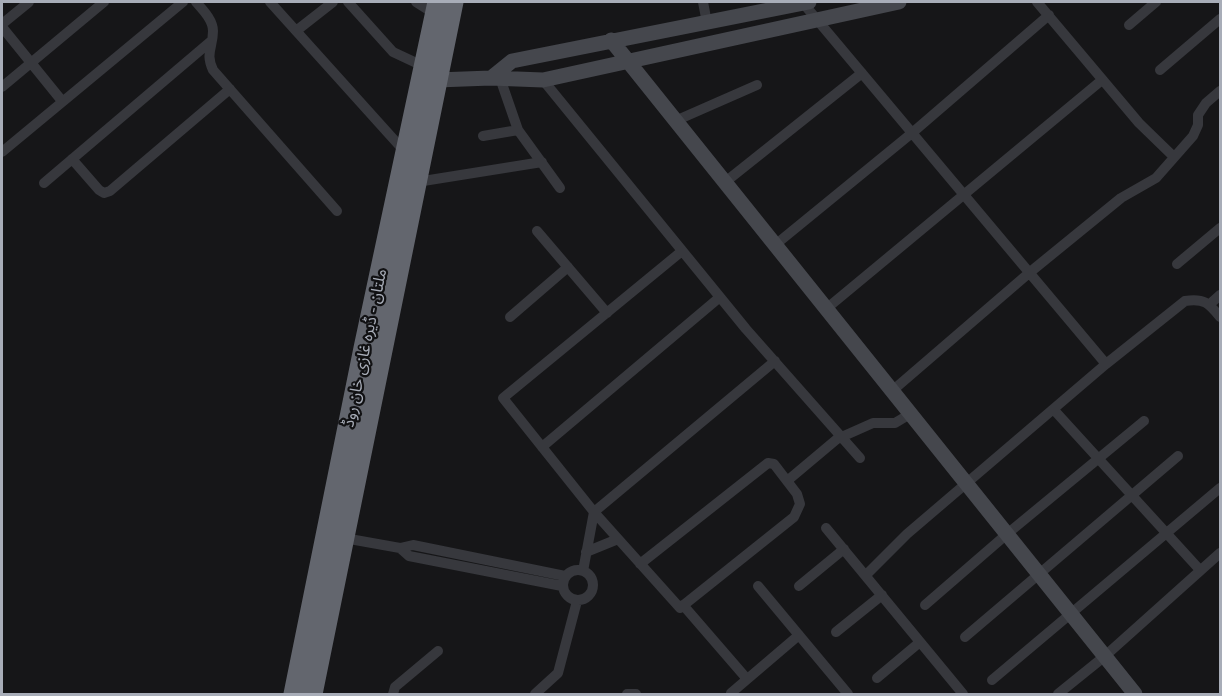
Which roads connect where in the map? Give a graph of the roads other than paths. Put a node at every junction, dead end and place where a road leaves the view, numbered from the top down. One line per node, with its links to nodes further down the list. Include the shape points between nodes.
1 (29, 2): 21 (street)
2 (104, 2): 26 (street)
3 (183, 2): 37 (street)
4 (196, 2): 24 (street, via 213,30)
5 (270, 2): 22 (street)
6 (333, 2): 22 (street)
7 (348, 2): 28 (street, via 393,52)
8 (416, 2): 15 (street)
9 (453, 2): 28 (highway, ملتان - ڈیرہ غازی خان روڈ)
10 (703, 2): 19 (street)
11 (806, 2): 18 (street); 19 (street)
12 (899, 2): 18 (street)
13 (1037, 2): 16 (street)
14 (1156, 2): 20 (street)
15 (437, 8): 28 (highway, ملتان - ڈیرہ غازی خان روڈ)
16 (1049, 15): 32 (street); 40 (street)
17 (1221, 19): 27 (street)
18 (817, 20): 25 (street); 29 (street)
19 (707, 23): 23 (street)
20 (1129, 25)
21 (2, 26): 26 (street)
22 (297, 31): 43 (street)
23 (610, 40): 25 (street); 30 (street, via 512,61)
24 (210, 42): 35 (street, via 208,59); 45 (street)
25 (627, 62): 31 (street); 38 (street)
26 (31, 63): 34 (street); 37 (street)
27 (1160, 70)
28 (431, 73): 30 (street); 43 (highway, ملتان - ڈیرہ غازی خان روڈ); 47 (highway, ملتان - ڈیرہ غازی خان روڈ)
29 (862, 73): 40 (street); 49 (street)
30 (496, 78): 31 (street); 39 (street)
31 (543, 80): 56 (street)
32 (1102, 80): 44 (street); 51 (street)
33 (757, 85): 38 (street)
34 (2, 87)
35 (230, 89): 45 (street, via 110,191 99,190); 52 (street)
36 (1221, 91): 44 (street, via 1206,103 1198,115 1193,136)
37 (63, 101): 42 (street)
38 (675, 121): 49 (street)
39 (518, 130): 41 (street); 46 (street)
40 (912, 133): 51 (street); 55 (street)
41 (483, 136)
42 (2, 152)
43 (406, 153): 75 (highway, ملتان - ڈیرہ غازی خان روڈ)
44 (1174, 158): 59 (street, via 1156,178 1121,198)
45 (72, 159): 48 (street)
46 (542, 162): 47 (street); 50 (street)
47 (417, 182): 75 (highway, ملتان - ڈیرہ غازی خان روڈ)
48 (44, 183)
49 (724, 183): 55 (street)
50 (560, 188)
51 (964, 195): 59 (street); 63 (street)
52 (337, 211)
53 (1221, 228): 57 (street)
54 (537, 231): 58 (street)
55 (775, 245): 63 (street)
56 (682, 251): 61 (street); 64 (street)
57 (1177, 264)
58 (568, 267): 64 (street); 65 (street)
59 (1029, 273): 68 (street); 69 (street)
60 (1221, 295): 62 (street)
61 (720, 297): 67 (street); 74 (street)
62 (1210, 304): 66 (street); 68 (street, via 1197,299 1185,302)
63 (826, 309): 69 (street)
64 (607, 313): 74 (street, via 503,398)
65 (510, 317)
66 (1221, 317)
67 (775, 361): 73 (street); 83 (street)
68 (1106, 364): 70 (street)
69 (892, 391): 71 (street)
70 (1054, 410): 78 (street); 80 (street)
71 (910, 414): 73 (street, via 895,423 873,423); 80 (street)
72 (1144, 421): 78 (street)
73 (841, 437): 77 (street); 79 (street)
74 (542, 447): 83 (street)
75 (352, 454): 87 (highway, ملتان - ڈیرہ غازی خان روڈ); 116 (highway, ملتان - ڈیرہ غازی خان روڈ)
76 (1178, 456): 82 (street)
77 (860, 458)
78 (1098, 459): 82 (street); 86 (street)
79 (787, 481): 92 (street, via 774,464 761,466); 103 (street, via 800,504 794,516)
80 (966, 484): 86 (street); 95 (street)
81 (1221, 488): 85 (street)
82 (1132, 496): 85 (street); 96 (street)
83 (594, 512): 88 (street); 90 (street)
84 (826, 528): 89 (street)
85 (1167, 533): 93 (street); 104 (street)
86 (1006, 534): 96 (street); 102 (street)
87 (344, 538): 97 (street, via 400,548 409,556); 117 (highway, ملتان - ڈیرہ غازی خان روڈ)
88 (618, 539): 90 (street); 92 (street)
89 (844, 549): 95 (street); 99 (street)
90 (586, 552): 94 (street)
91 (1221, 553): 93 (street)
92 (640, 564): 103 (street, via 680,608)
93 (1200, 570): 110 (street)
94 (583, 571): 97 (street, via 576,570); 101 (street, via 593,585 588,596)
95 (866, 575): 100 (street)
96 (1039, 575): 104 (street); 107 (street)
97 (564, 581): 101 (street, via 567,597)
98 (758, 586): 106 (street)
99 (799, 586)
100 (882, 595): 105 (street); 108 (street)
101 (577, 601): 119 (street, via 558,673)
102 (925, 605)
103 (683, 606): 112 (street)
104 (1071, 614): 110 (street); 113 (street)
105 (836, 632)
106 (799, 635): 112 (street); 122 (street)
107 (965, 637)
108 (920, 642): 111 (street); 114 (street)
109 (438, 651): 118 (street, via 395,687)
110 (1104, 656): 123 (street); 124 (street)
111 (877, 678)
112 (747, 680): 115 (street)
113 (992, 680)
114 (957, 692)
115 (731, 693)
116 (294, 694)
117 (312, 694)
118 (393, 694)
119 (535, 694)
120 (627, 694): 121 (street)
121 (636, 694)
122 (848, 694)
123 (1058, 694)
124 (1135, 694)

